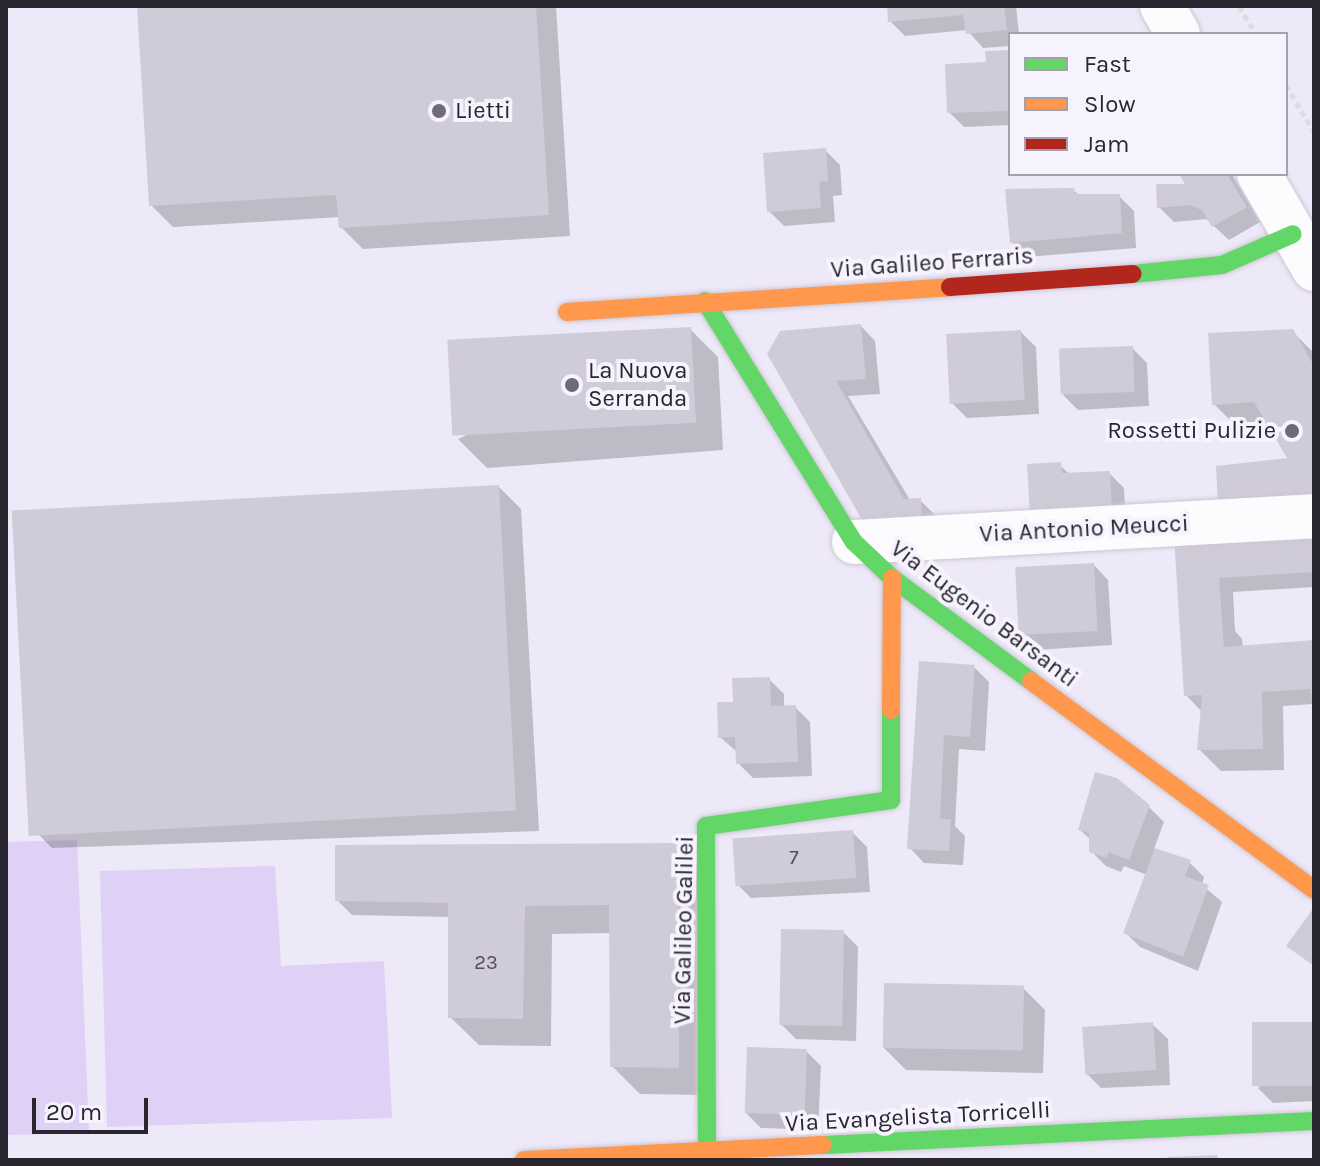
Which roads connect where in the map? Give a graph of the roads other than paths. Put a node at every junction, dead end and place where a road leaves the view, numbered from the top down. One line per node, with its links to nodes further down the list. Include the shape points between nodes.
1 (1162, 6): 3 (street)
2 (1192, 6): 4 (street)
3 (1177, 32)
4 (1207, 32)
5 (1288, 175): 7 (street)
6 (1260, 176): 7 (street)
7 (1307, 240): 8 (street, Via Galileo Ferraris, via 1200,270)
8 (705, 301): 9 (street, Via Galileo Ferraris); 11 (street, Via Eugenio Barsanti)
9 (567, 312)
10 (1314, 516): 11 (street, Via Antonio Meucci)
11 (854, 542): 12 (street, Via Eugenio Barsanti)
12 (892, 578): 13 (street, Via Eugenio Barsanti); 16 (street, Via Galileo Galilei, via 891,800 706,826)
13 (1314, 890)
14 (1314, 1121): 15 (street, Via Evangelista Torricelli)
15 (1045, 1147): 16 (street, Via Evangelista Torricelli)
16 (707, 1151): 17 (street, Via Evangelista Torricelli)
17 (524, 1160)

